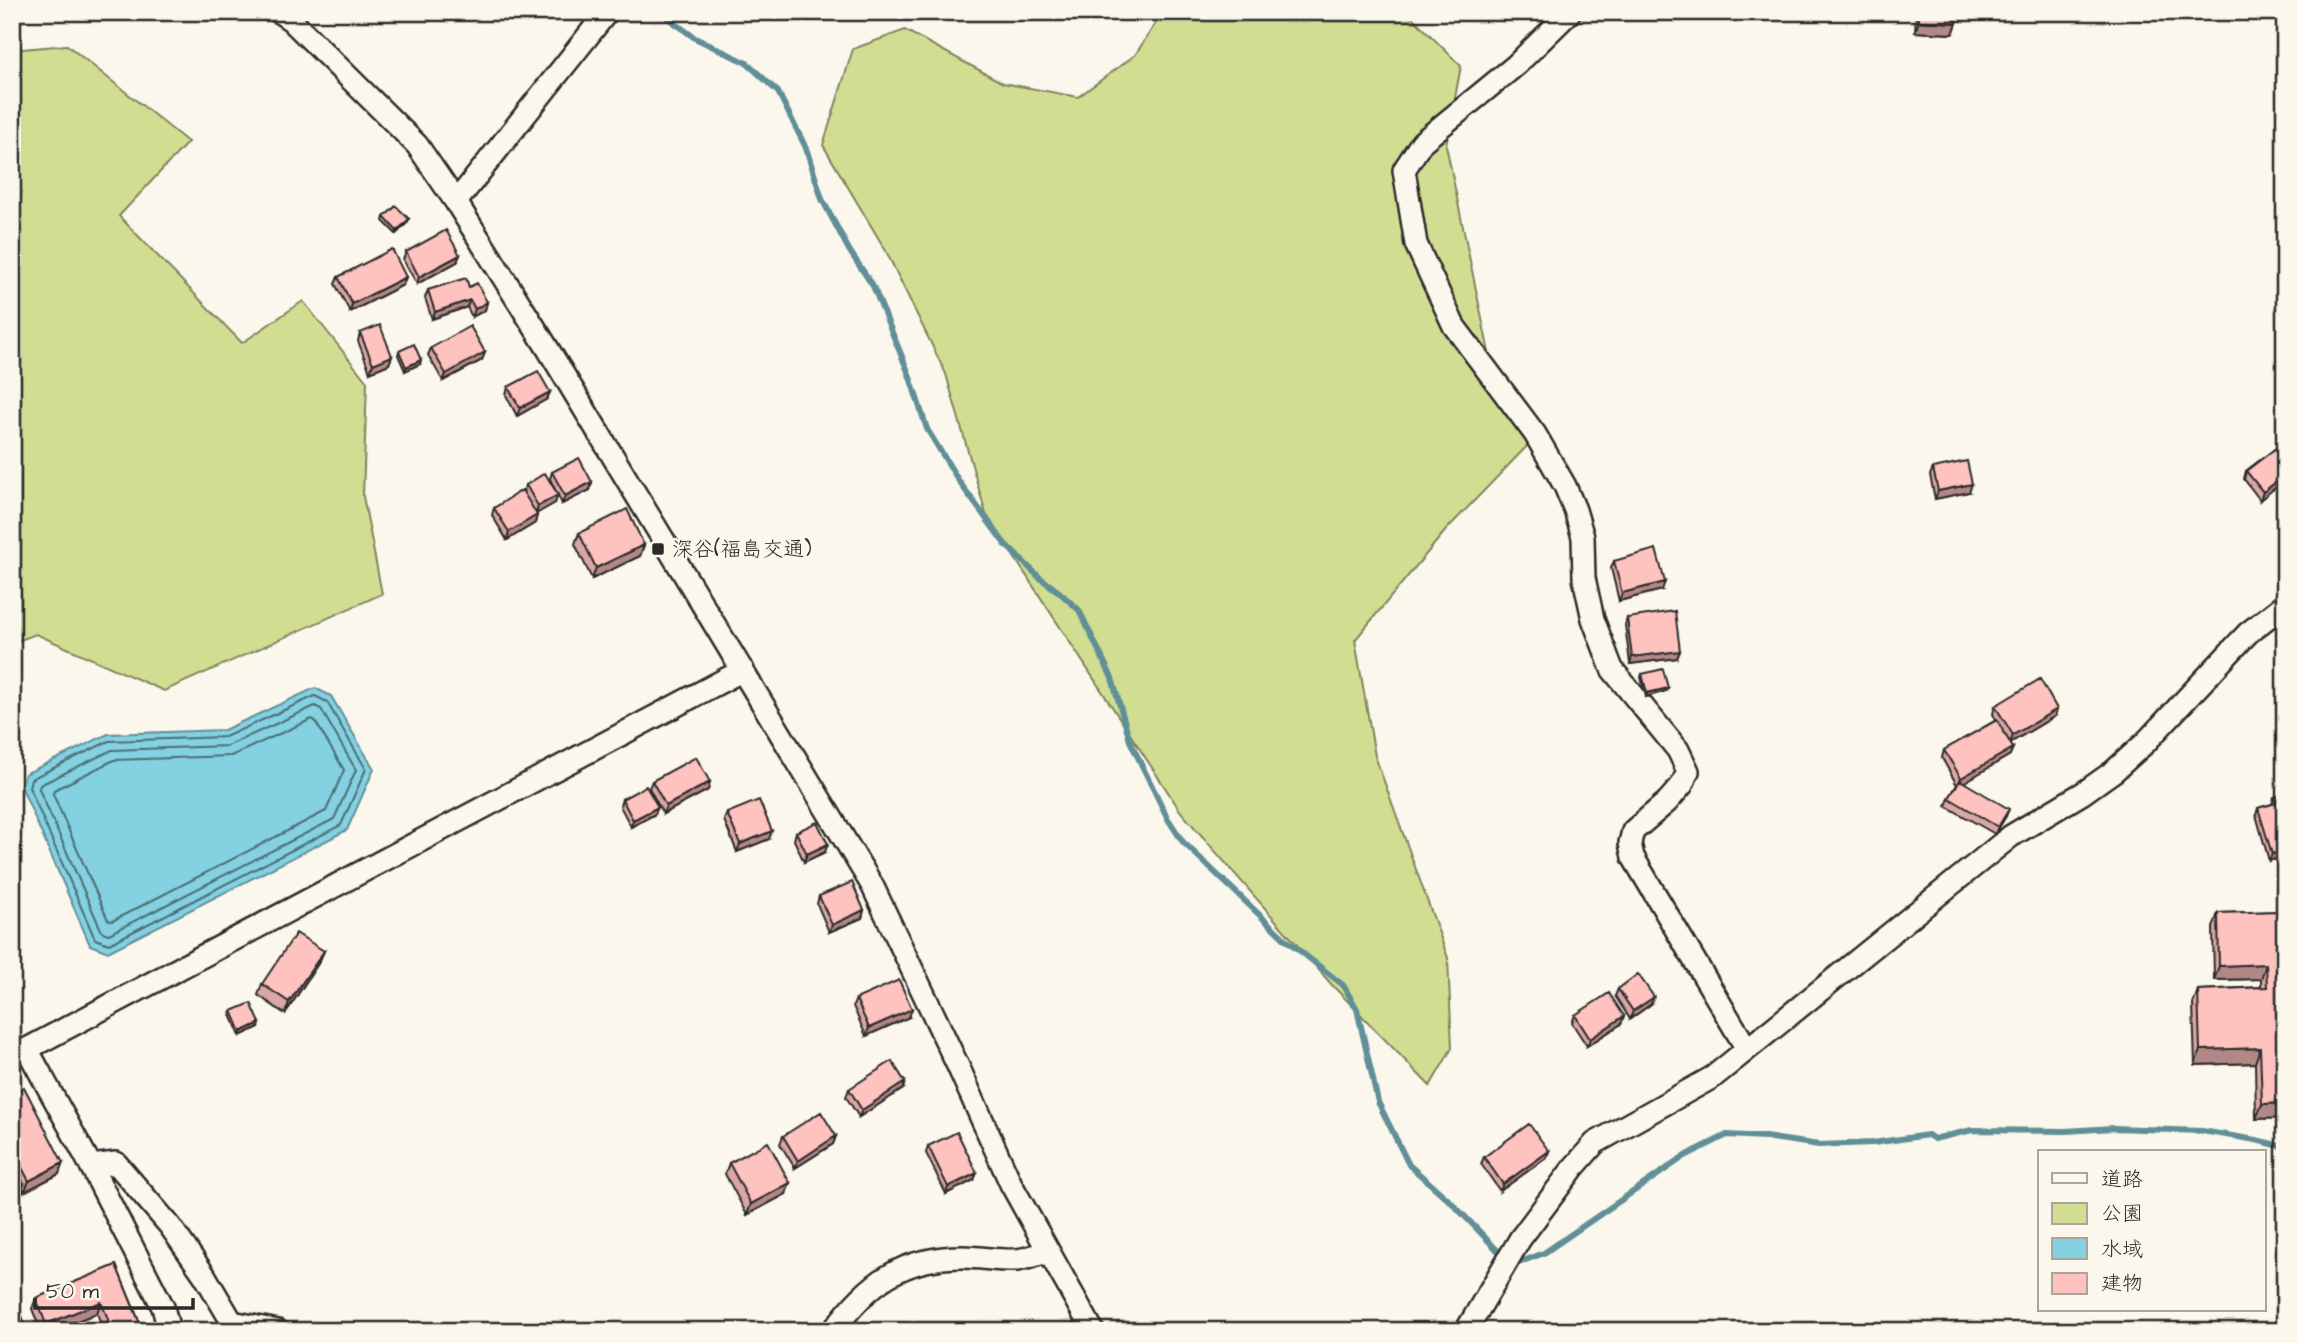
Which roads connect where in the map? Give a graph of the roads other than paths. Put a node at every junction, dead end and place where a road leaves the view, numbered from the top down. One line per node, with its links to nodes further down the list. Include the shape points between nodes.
1 (279, 12): 4 (street, via 417,145)
2 (607, 12): 4 (street)
3 (1570, 12): 7 (street, via 1516,65 1422,142 1404,170 1416,244 1454,326 1535,434 1565,486 1583,537 1584,578 1593,619 1612,669 1678,750 1688,771 1667,802 1633,831 1630,843 1633,857)
4 (456, 202): 6 (street)
5 (2285, 604): 7 (street, via 2248,633 2114,771 2011,836)
6 (743, 670): 8 (street); 10 (street, via 872,885 1011,1184)
7 (1747, 1049): 16 (street, via 1713,1077 1595,1143 1520,1239)
8 (20, 1052): 9 (street)
9 (91, 1166): 11 (street, via 116,1163 170,1226); 12 (street, via 163,1307)
10 (1048, 1252): 14 (street, via 1019,1260 962,1257 923,1261 887,1275 850,1307); 15 (street)
11 (232, 1326): 13 (street)
12 (169, 1331)
13 (278, 1331)
14 (833, 1331)
15 (1093, 1331)
16 (1466, 1331)

